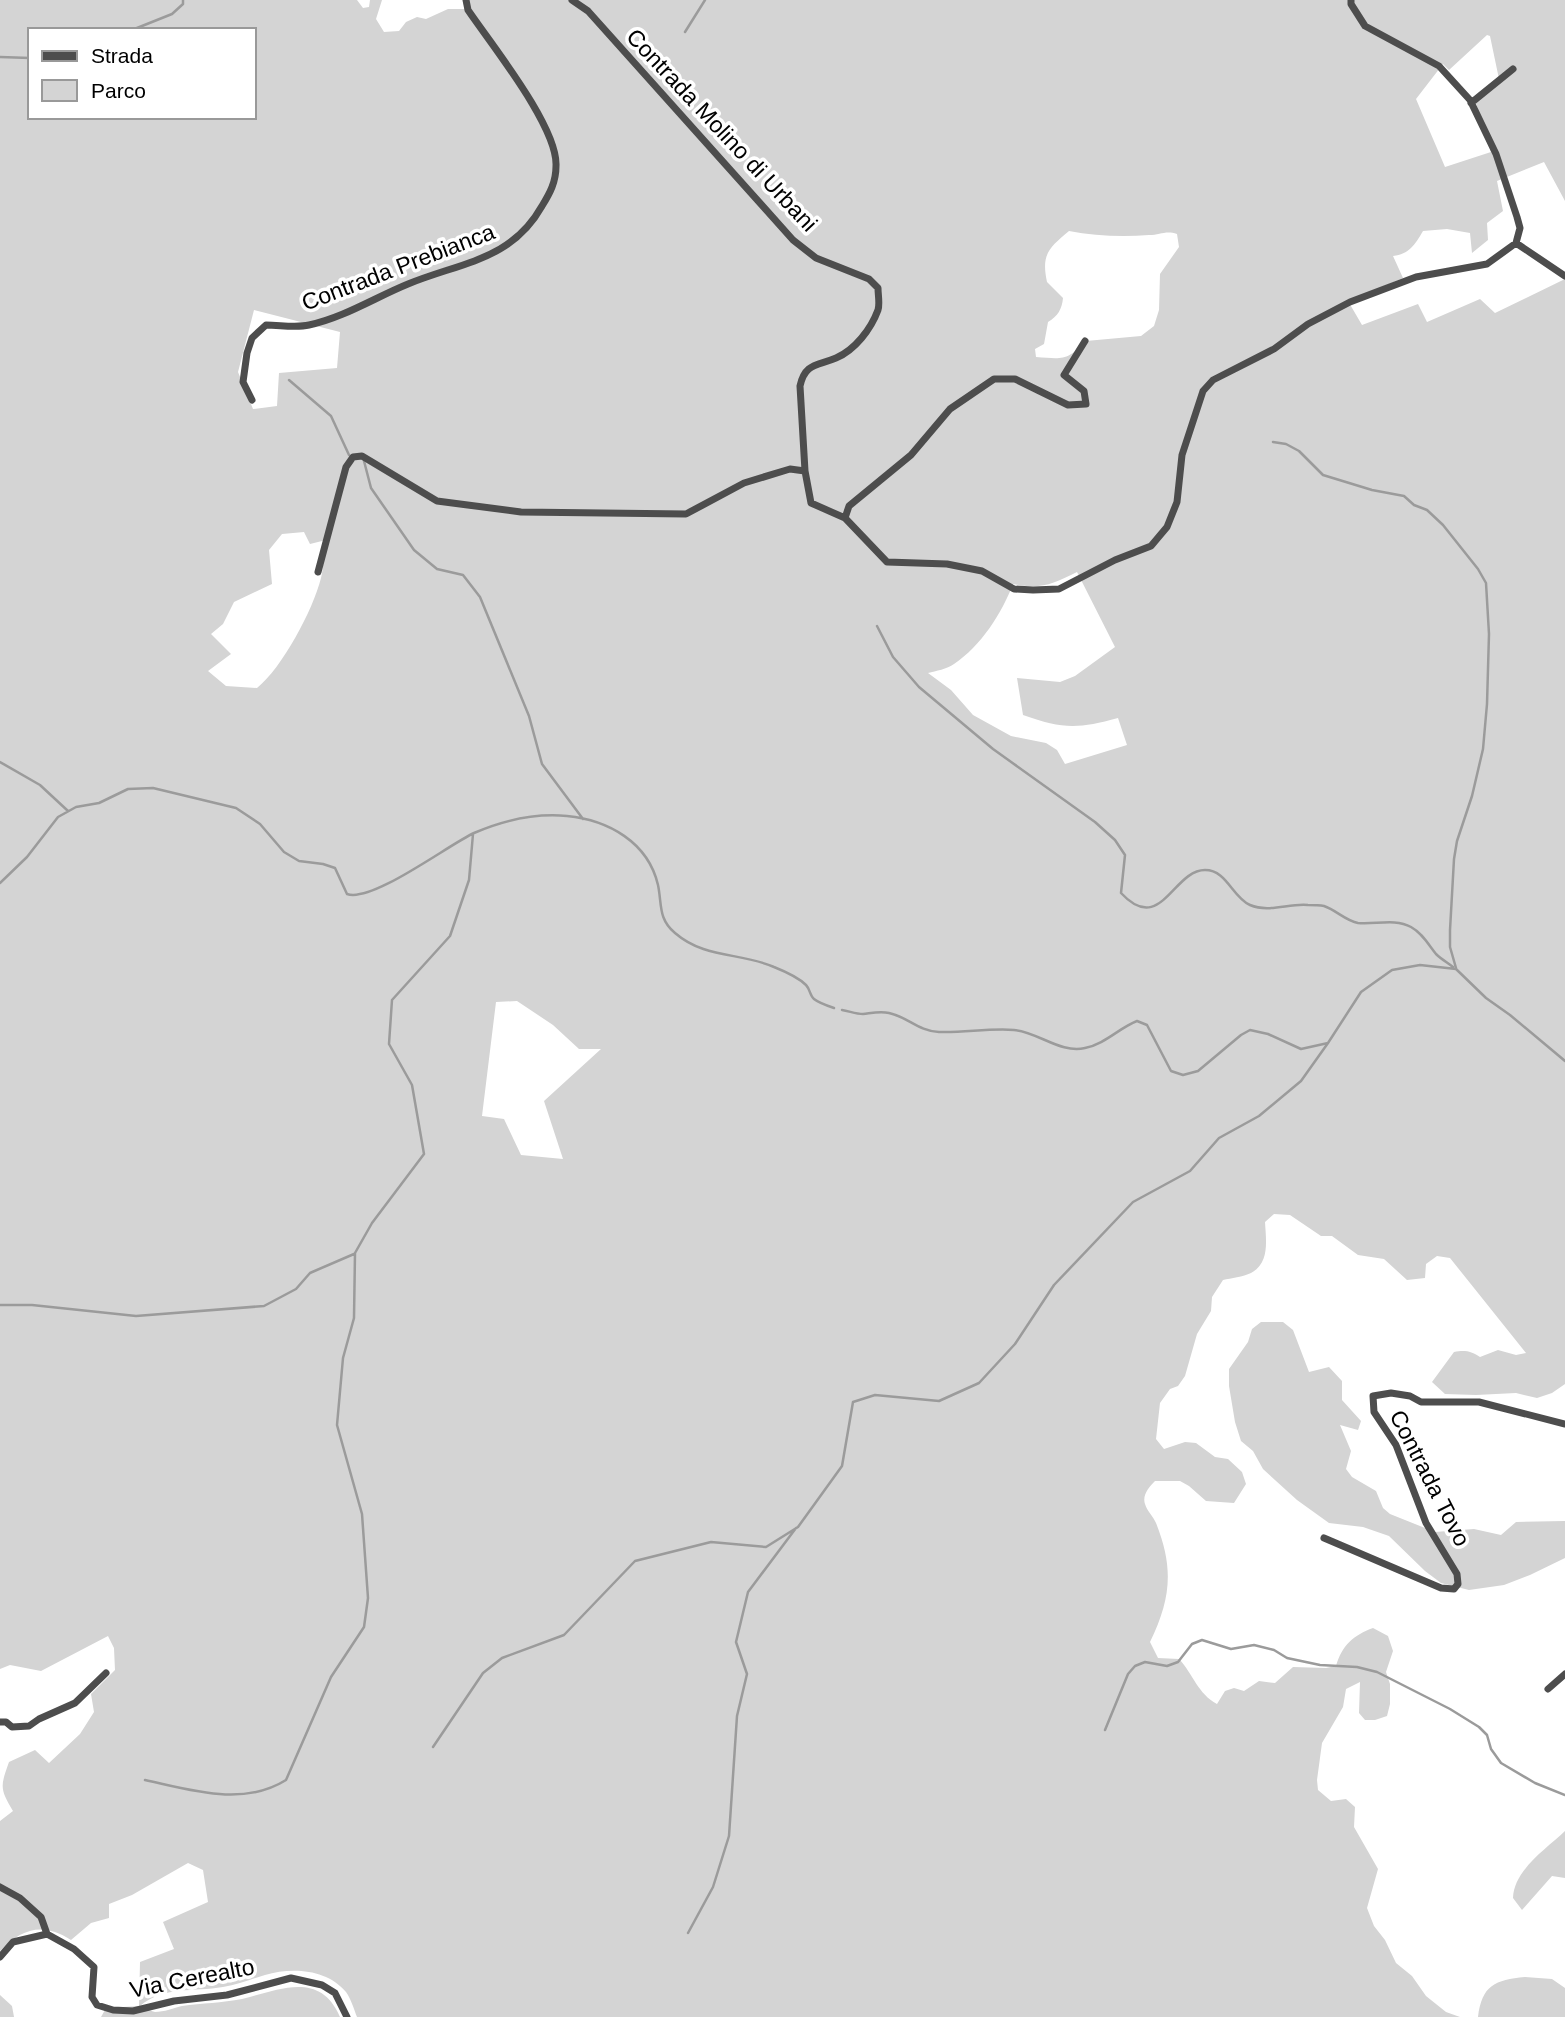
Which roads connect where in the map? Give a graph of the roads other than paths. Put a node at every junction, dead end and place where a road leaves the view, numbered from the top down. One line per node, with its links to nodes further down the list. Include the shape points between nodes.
1 (466, 0): 9 (street, Contrada Prebianca, via 468,10 545,122 557,164 554,186 532,224 510,244 472,263 410,283 308,326 267,325 252,338 247,353 243,382)
2 (572, 0): 10 (street, Contrada Molino di Urbani, via 588,11 793,240 816,258 869,279 878,288 878,309 852,349 802,375)
3 (1351, 0): 5 (street, via 1366,26 1439,66)
4 (1513, 69): 5 (street)
5 (1471, 103): 6 (street, via 1496,154 1513,204 1520,228)
6 (1517, 243): 7 (street); 11 (street, via 1487,264 1416,276 1350,302 1213,380 1203,391 1182,455 1177,502 1167,527 1151,546 1059,589 1014,589 982,571 947,564 887,562)
7 (1565, 276)
8 (1085, 341): 11 (street, via 1064,374 1084,391 1086,404 1068,405 1015,379 994,379 950,409 911,455 849,506)
9 (251, 400)
10 (806, 471): 11 (street, via 811,503); 12 (street, via 790,469 744,483 687,514 522,512 437,501 362,456 353,457 346,467)
11 (845, 518)
12 (318, 572)
13 (1565, 1424): 14 (street, Contrada Tovo, via 1479,1402 1421,1402 1391,1393 1373,1396 1374,1412 1396,1445 1426,1523 1457,1574 1458,1584 1441,1588)
14 (1324, 1538)
15 (106, 1673): 18 (street, via 75,1703 30,1726)
16 (1565, 1674): 17 (street)
17 (1548, 1689)
18 (0, 1722)
19 (0, 1887): 20 (street, via 41,1917)
20 (47, 1934): 21 (street, via 13,1942); 22 (street, Via Cerealto, via 94,1967 92,1997 97,2006 132,2011 227,1995 291,1978 322,1984 335,1993)
21 (0, 1957)
22 (346, 2017)

